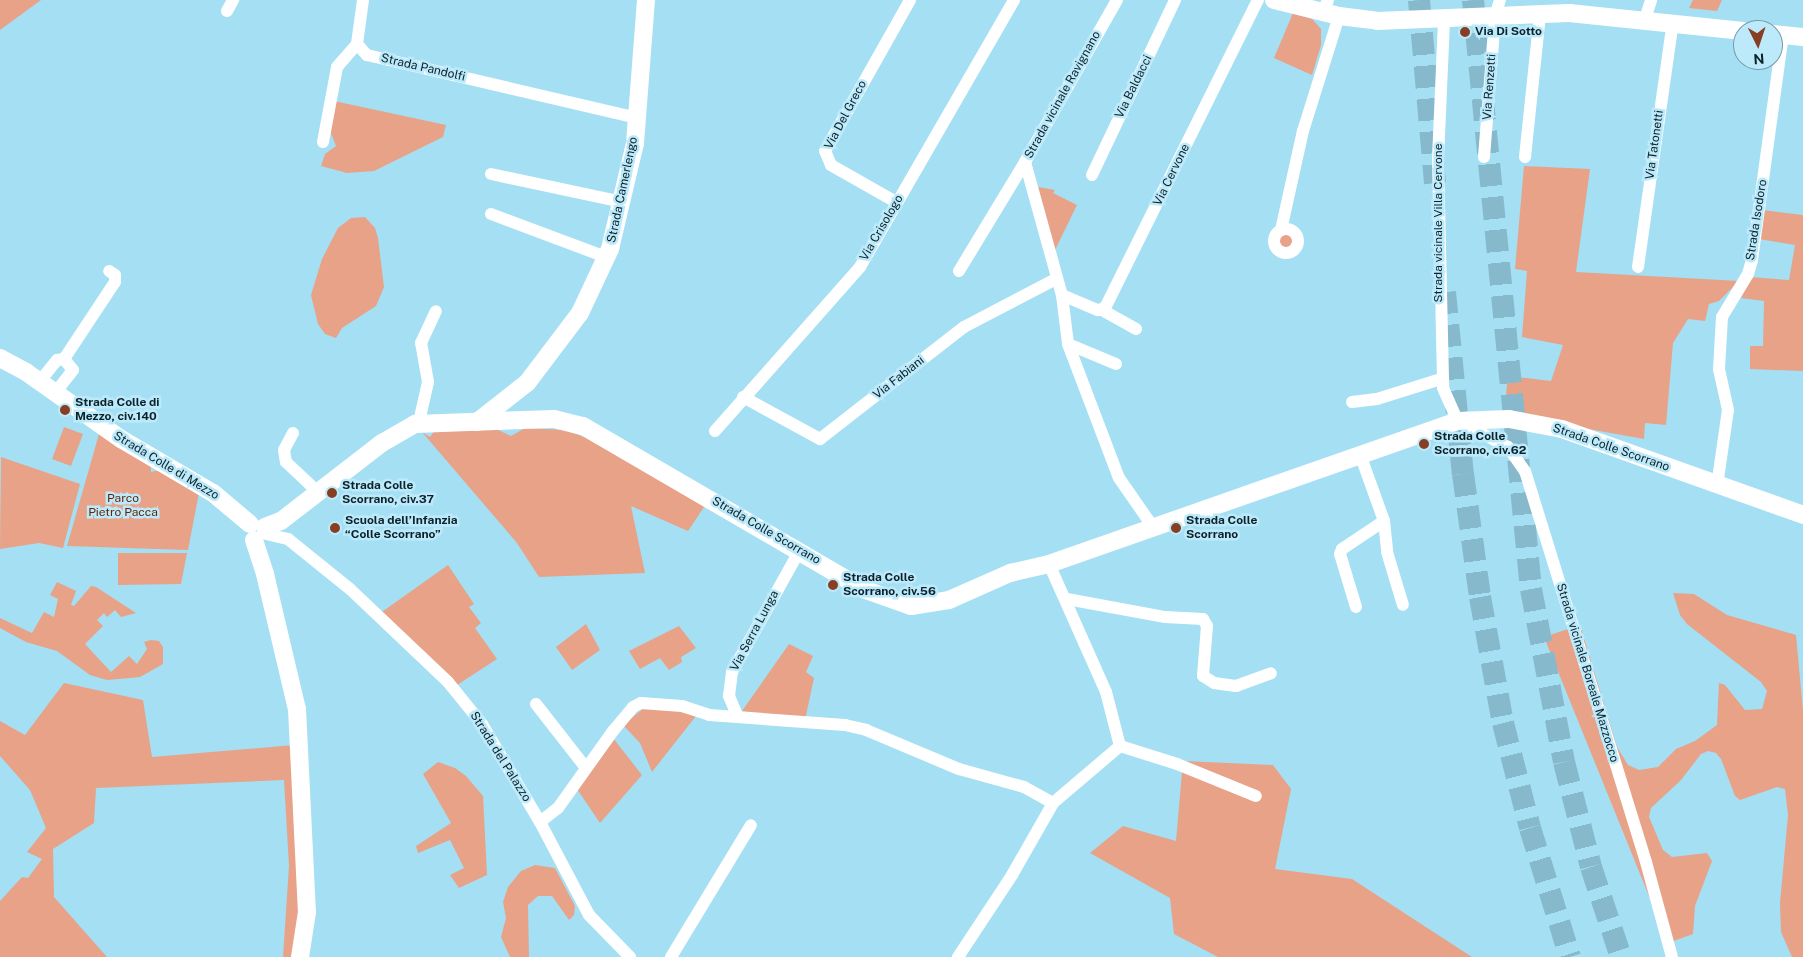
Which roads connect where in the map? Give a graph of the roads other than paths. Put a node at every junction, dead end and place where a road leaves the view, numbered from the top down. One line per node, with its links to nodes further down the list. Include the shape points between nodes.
1 (363, 0): 19 (street)
2 (646, 0): 21 (street, Strada Camerlengo)
3 (910, 0): 29 (street, Via Del Greco, via 825,151 830,165)
4 (1014, 0): 29 (street, Via Crisologo)
5 (1117, 0): 25 (street, Strada vicinale Ravignano)
6 (1175, 0): 27 (street, Via Baldacci)
7 (1258, 0): 38 (street, Via Cervone)
8 (1274, 0): 11 (street)
9 (1651, 0): 13 (street)
10 (1498, 8): 12 (street); 14 (street); 23 (street, Via Renzetti)
11 (1330, 9): 14 (street, via 1391,22); 31 (street)
12 (1540, 14): 13 (street); 24 (street)
13 (1645, 19): 15 (street)
14 (1444, 20): 45 (street, Strada vicinale Villa Cervone, via 1438,160)
15 (1673, 22): 16 (street); 33 (street, Via Tatonetti)
16 (1733, 30)
17 (1783, 35): 18 (street)
18 (1803, 37)
19 (358, 44): 21 (street, Strada Pandolfi, via 367,55); 22 (street, via 337,67)
20 (1774, 70): 56 (street, Strada Isodoro, via 1752,260 1748,274 1722,317 1719,369 1728,410)
21 (636, 118): 28 (street, Strada Camerlengo, via 635,143)
22 (323, 142)
23 (1484, 157)
24 (1525, 157)
25 (1025, 162): 35 (street); 36 (street, Strada vicinale Ravignano)
26 (491, 174): 28 (street)
27 (1092, 175)
28 (623, 202): 32 (street, Strada Camerlengo)
29 (896, 202): 48 (street, Via Crisologo, via 860,267)
30 (491, 214): 32 (street)
31 (1281, 230)
32 (606, 257): 52 (street, Strada Camerlengo, via 580,313 521,390)
33 (1638, 268)
34 (109, 271): 43 (street, via 115,282)
35 (959, 271)
36 (1056, 279): 37 (street, Strada vicinale Ravignano); 48 (street, Via Fabiani, via 964,327 820,439)
37 (1062, 295): 38 (street); 41 (street, Strada vicinale Ravignano)
38 (1102, 310): 40 (street)
39 (436, 311): 51 (street, via 421,344 428,382)
40 (1136, 328)
41 (1068, 344): 44 (street); 60 (street, Strada vicinale Ravignano, via 1116,470)
42 (0, 358): 46 (street, Strada Colle di Mezzo)
43 (64, 359): 46 (street, via 57,360); 47 (street, via 73,370)
44 (1116, 364)
45 (1441, 379): 49 (street, via 1377,399); 50 (street, Strada vicinale Villa Cervone)
46 (40, 381): 47 (street, Strada Colle di Mezzo)
47 (55, 393): 61 (street, Strada Colle di Mezzo, via 120,439 212,493)
48 (743, 396): 53 (street, Via Crisologo)
49 (1352, 402)
50 (1458, 421): 55 (street, Strada Colle Scorrano); 56 (street, Strada Colle Scorrano, via 1509,419 1562,429); 80 (street, Strada vicinale Boreale Mazzocco, via 1508,446 1525,471 1646,862)
51 (419, 422): 52 (street, Strada Colle Scorrano); 57 (street, Strada Colle Scorrano, via 382,443)
52 (477, 422): 62 (street, Strada Colle Scorrano, via 570,421)
53 (715, 431)
54 (293, 434): 57 (street, via 284,450 286,462)
55 (1361, 457): 59 (street); 60 (street, Strada Colle Scorrano)
56 (1717, 486): 58 (street, Strada Colle Scorrano)
57 (319, 493): 61 (street, Strada Colle Scorrano, via 282,521)
58 (1803, 514)
59 (1384, 521): 65 (street, via 1387,552); 66 (street, via 1342,549 1340,554)
60 (1154, 527): 63 (street, Strada Colle Scorrano)
61 (259, 533): 74 (street, Strada del Palazzo, via 288,539 350,589 448,682 482,724); 76 (street, via 260,557 293,682 300,729 307,912)
62 (800, 550): 63 (street, Strada Colle Scorrano, via 863,589 910,606 937,604 1010,573); 69 (street, Via Serra Lunga, via 732,672 729,696)
63 (1049, 564): 64 (street)
64 (1067, 599): 67 (street, via 1165,617 1203,619 1207,626 1204,676 1214,683 1236,686); 70 (street, via 1106,692)
65 (1403, 605)
66 (1356, 607)
67 (1271, 673)
68 (536, 704): 71 (street, via 577,761)
69 (737, 715): 71 (street, via 709,715 682,706 636,704); 73 (street, via 770,722 845,725 866,730 959,769 1024,787)
70 (1120, 746): 72 (street, via 1177,764); 73 (street)
71 (586, 768): 74 (street, via 558,808)
72 (1256, 796)
73 (1053, 803): 79 (street, via 1012,875)
74 (540, 822): 77 (street, Strada del Palazzo, via 589,915)
75 (751, 825): 78 (street)
76 (300, 957)
77 (630, 957)
78 (671, 957)
79 (958, 957)
80 (1672, 957)

